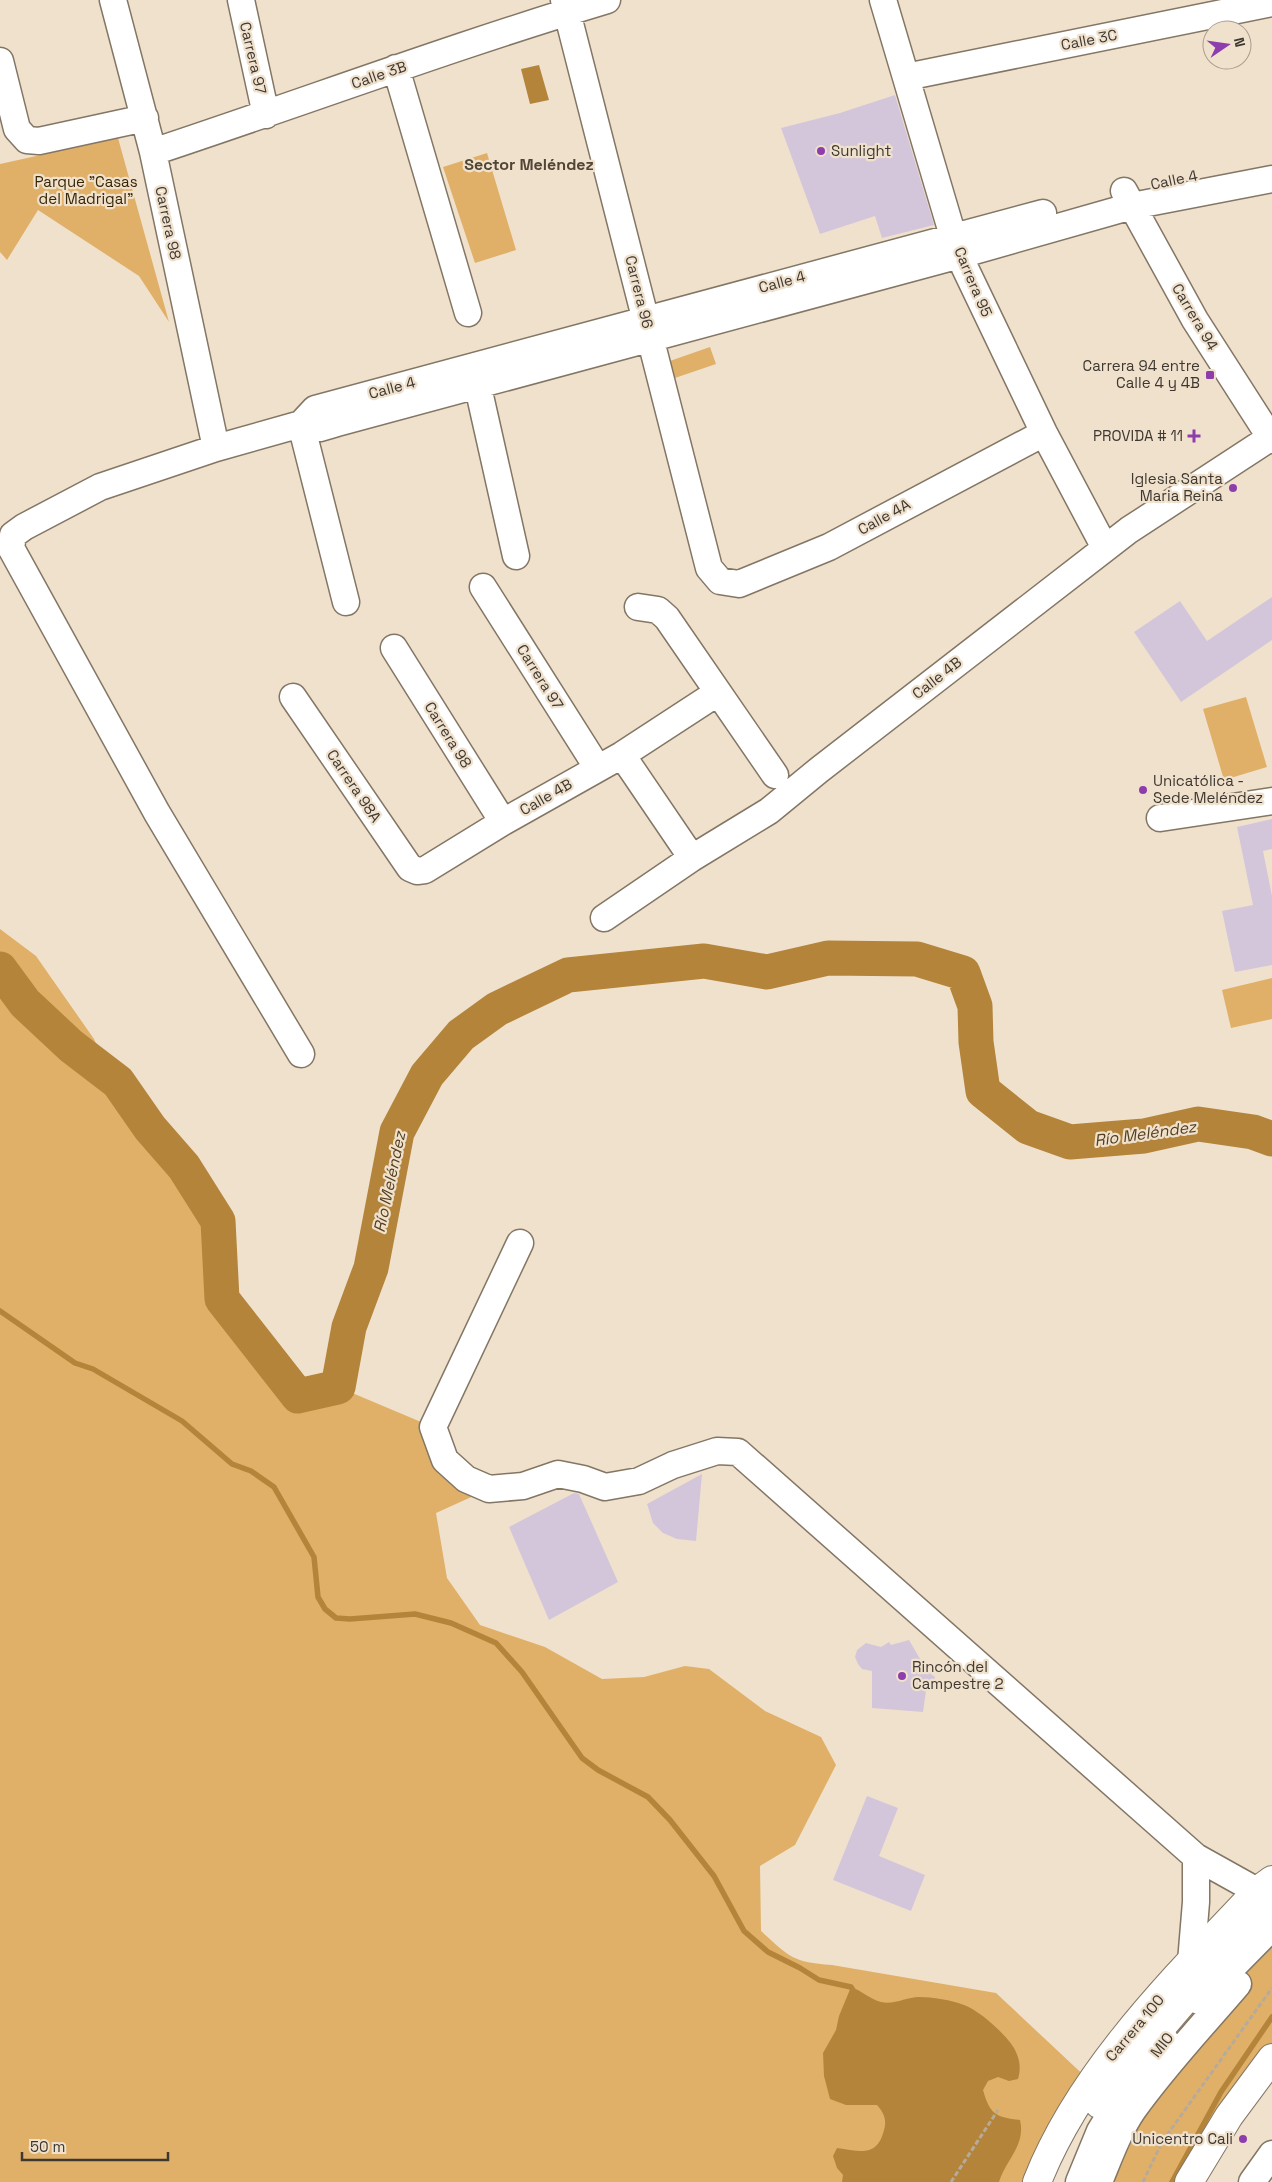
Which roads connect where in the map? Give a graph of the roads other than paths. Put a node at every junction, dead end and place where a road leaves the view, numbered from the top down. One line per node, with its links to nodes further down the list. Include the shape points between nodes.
1 (113, 0): 11 (street, Carrera 98)
2 (240, 0): 10 (street, Carrera 97)
3 (607, 0): 6 (street, Calle 3B)
4 (883, 0): 9 (street, Carrera 95)
5 (1272, 3): 9 (street, Calle 3C)
6 (565, 6): 8 (street, Calle 3B); 18 (street, Carrera 96)
7 (0, 61): 11 (street, via 17,129 27,140 39,141)
8 (396, 68): 10 (street, Calle 3B); 17 (street)
9 (906, 77): 16 (street, Carrera 95)
10 (266, 115): 12 (street, Calle 3B)
11 (145, 118): 12 (street, Carrera 98)
12 (153, 152): 23 (street, Carrera 98)
13 (1272, 160): 15 (street, Calle 4)
14 (1272, 179): 15 (street, Calle 4)
15 (1128, 198): 16 (street, Calle 4); 22 (street, Carrera 94, via 1195,320)
16 (957, 246): 18 (street, Calle 4); 21 (street, Carrera 95)
17 (468, 312)
18 (649, 328): 19 (street, Calle 4); 26 (street, Carrera 96, via 709,568)
19 (476, 376): 20 (street, Calle 4, via 320,428); 25 (street)
20 (301, 424): 23 (street, Calle 4); 28 (street)
21 (1044, 433): 24 (street, Carrera 95); 26 (street, Calle 4A, via 829,547 739,584)
22 (1271, 439): 24 (street, Calle 4B)
23 (216, 448): 42 (street, Calle 4, via 100,487 24,527 13,535 11,548 143,787)
24 (1105, 548): 39 (street, Calle 4B, via 769,811)
25 (516, 556)
26 (720, 581)
27 (483, 588): 34 (street, Carrera 97)
28 (346, 602)
29 (638, 607): 31 (street, via 658,610 667,618)
30 (394, 648): 38 (street, Carrera 98)
31 (717, 693): 33 (street, Calle 4B); 35 (street)
32 (293, 697): 40 (street, Carrera 98A, via 410,868)
33 (622, 755): 34 (street, Calle 4B); 39 (street)
34 (596, 768): 38 (street, Calle 4B)
35 (775, 775)
36 (1272, 801): 37 (street)
37 (1160, 818)
38 (503, 822): 40 (street, Calle 4B, via 425,870)
39 (692, 858): 41 (street, Calle 4B)
40 (417, 871)
41 (604, 918)
42 (301, 1054)
43 (520, 1242): 44 (street, via 433,1427 445,1460 466,1479 489,1488 523,1486 558,1474 605,1487 639,1481 673,1465 718,1451 738,1452)
44 (1196, 1858): 45 (street); 48 (street)
45 (1267, 1892): 48 (main road, Carrera 100); 52 (main road, via 1220,1959 1111,2086 1083,2128)
46 (1272, 1927): 53 (street, MIO, via 1191,2008 1121,2098 1100,2130)
47 (1272, 1945): 54 (street, MIO, via 1175,2056 1132,2111)
48 (1191, 1962): 51 (main road, Carrera 100, via 1092,2082 1069,2117)
49 (1269, 2060): 55 (main road, via 1229,2116)
50 (1272, 2154): 56 (street)
51 (1037, 2182)
52 (1056, 2182)
53 (1079, 2182)
54 (1099, 2182)
55 (1189, 2182)
56 (1252, 2182)

